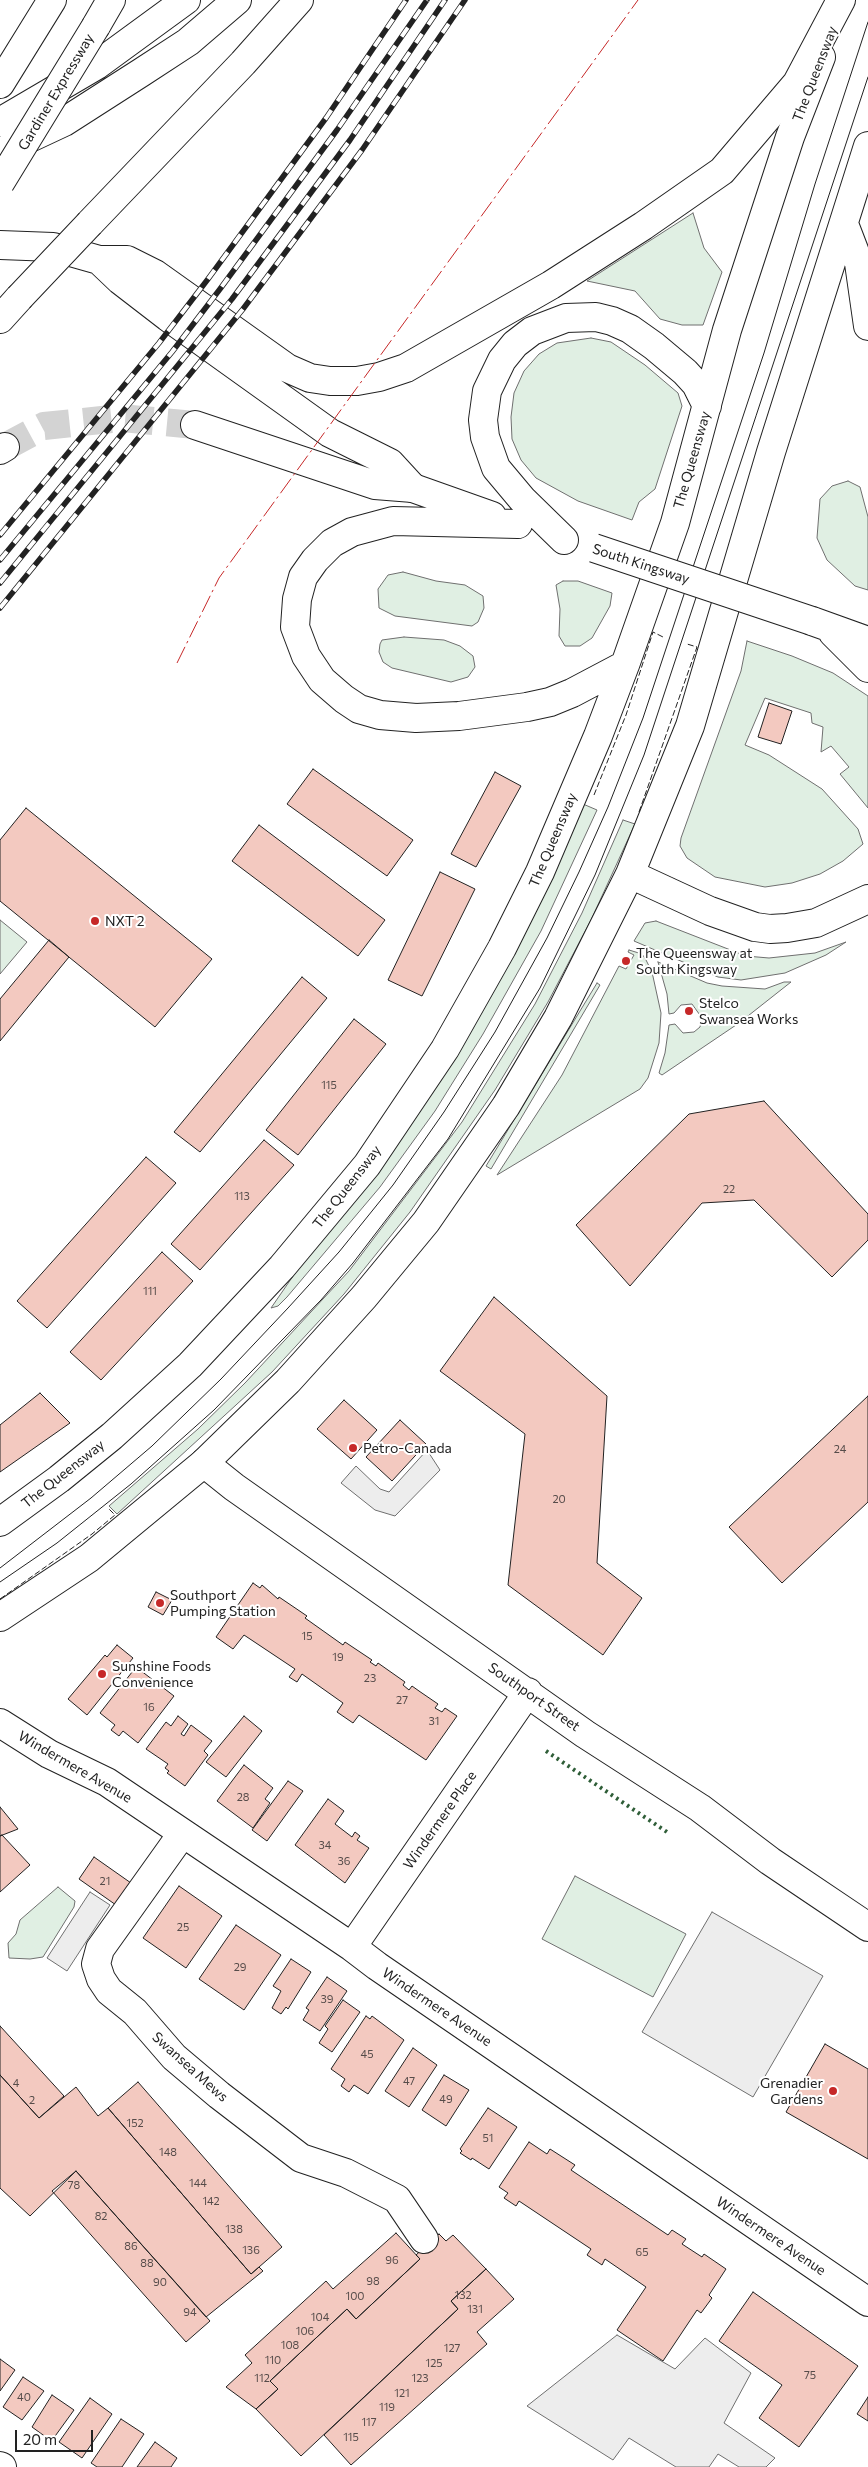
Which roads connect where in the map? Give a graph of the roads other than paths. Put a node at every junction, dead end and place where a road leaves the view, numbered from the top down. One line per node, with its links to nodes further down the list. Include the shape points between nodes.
1 (52, 0): 7 (main road)
2 (111, 0): 11 (main road, Gardiner Expressway, bridge)
3 (186, 0): 8 (main road, via 97,65)
4 (237, 0): 10 (main road, via 188,42 142,72 64,122)
5 (299, 0): 15 (main road, bridge, via 243,64)
6 (842, 0): 14 (main road, via 797,83 722,171 551,285 406,368 357,381 310,378 287,368 155,274 127,260); 17 (main road, The Queensway, via 790,137 727,330)
7 (0, 84)
8 (0, 122)
9 (868, 146): 12 (main road)
10 (0, 152)
11 (0, 183)
12 (844, 224): 16 (main road, via 859,262); 26 (main road, via 714,639 690,726)
13 (0, 245): 14 (main road, via 53,247)
14 (99, 260): 19 (main road, via 168,316 330,433 390,463)
15 (0, 319)
16 (868, 326)
17 (708, 406): 21 (main road, via 685,372 630,329 612,321 596,317 566,318 532,331 515,344 502,360 487,390 483,405 485,437 496,468); 24 (main road, The Queensway, via 675,523)
18 (195, 425): 19 (main road, via 375,485)
19 (413, 488): 20 (main road, South Kingsway)
20 (518, 524): 21 (main road, South Kingsway); 24 (main road, via 393,520 352,532 332,543 303,577 296,599 295,628 306,656 322,680 360,709 380,715 416,718 458,716 550,702)
21 (564, 540): 22 (main road, South Kingsway, bridge)
22 (821, 625): 23 (main road, South Kingsway); 25 (main road)
23 (868, 641)
24 (625, 665): 29 (main road, The Queensway, via 540,872 502,948 445,1049 367,1165 282,1267 190,1365 112,1436)
25 (868, 668)
26 (630, 874): 27 (main road, via 710,911 762,928 787,928 816,922 849,909); 28 (main road, via 558,1018 506,1106 426,1222 364,1297 288,1380)
27 (866, 897)
28 (204, 1463): 30 (main road, via 89,1558); 31 (main road, Southport Street, via 234,1488)
29 (0, 1522)
30 (0, 1618)
31 (528, 1692): 34 (main road, Southport Street); 35 (main road, Windermere Place)
32 (0, 1723): 33 (main road, Windermere Avenue, via 49,1754 107,1782)
33 (182, 1834): 35 (main road, Windermere Avenue); 36 (main road, Swansea Mews, via 100,1949 96,1958 101,1979 174,2057 246,2116 301,2158 346,2172 397,2199)
34 (868, 1927)
35 (352, 1947): 37 (main road, Windermere Avenue)
36 (424, 2240)
37 (868, 2302)

